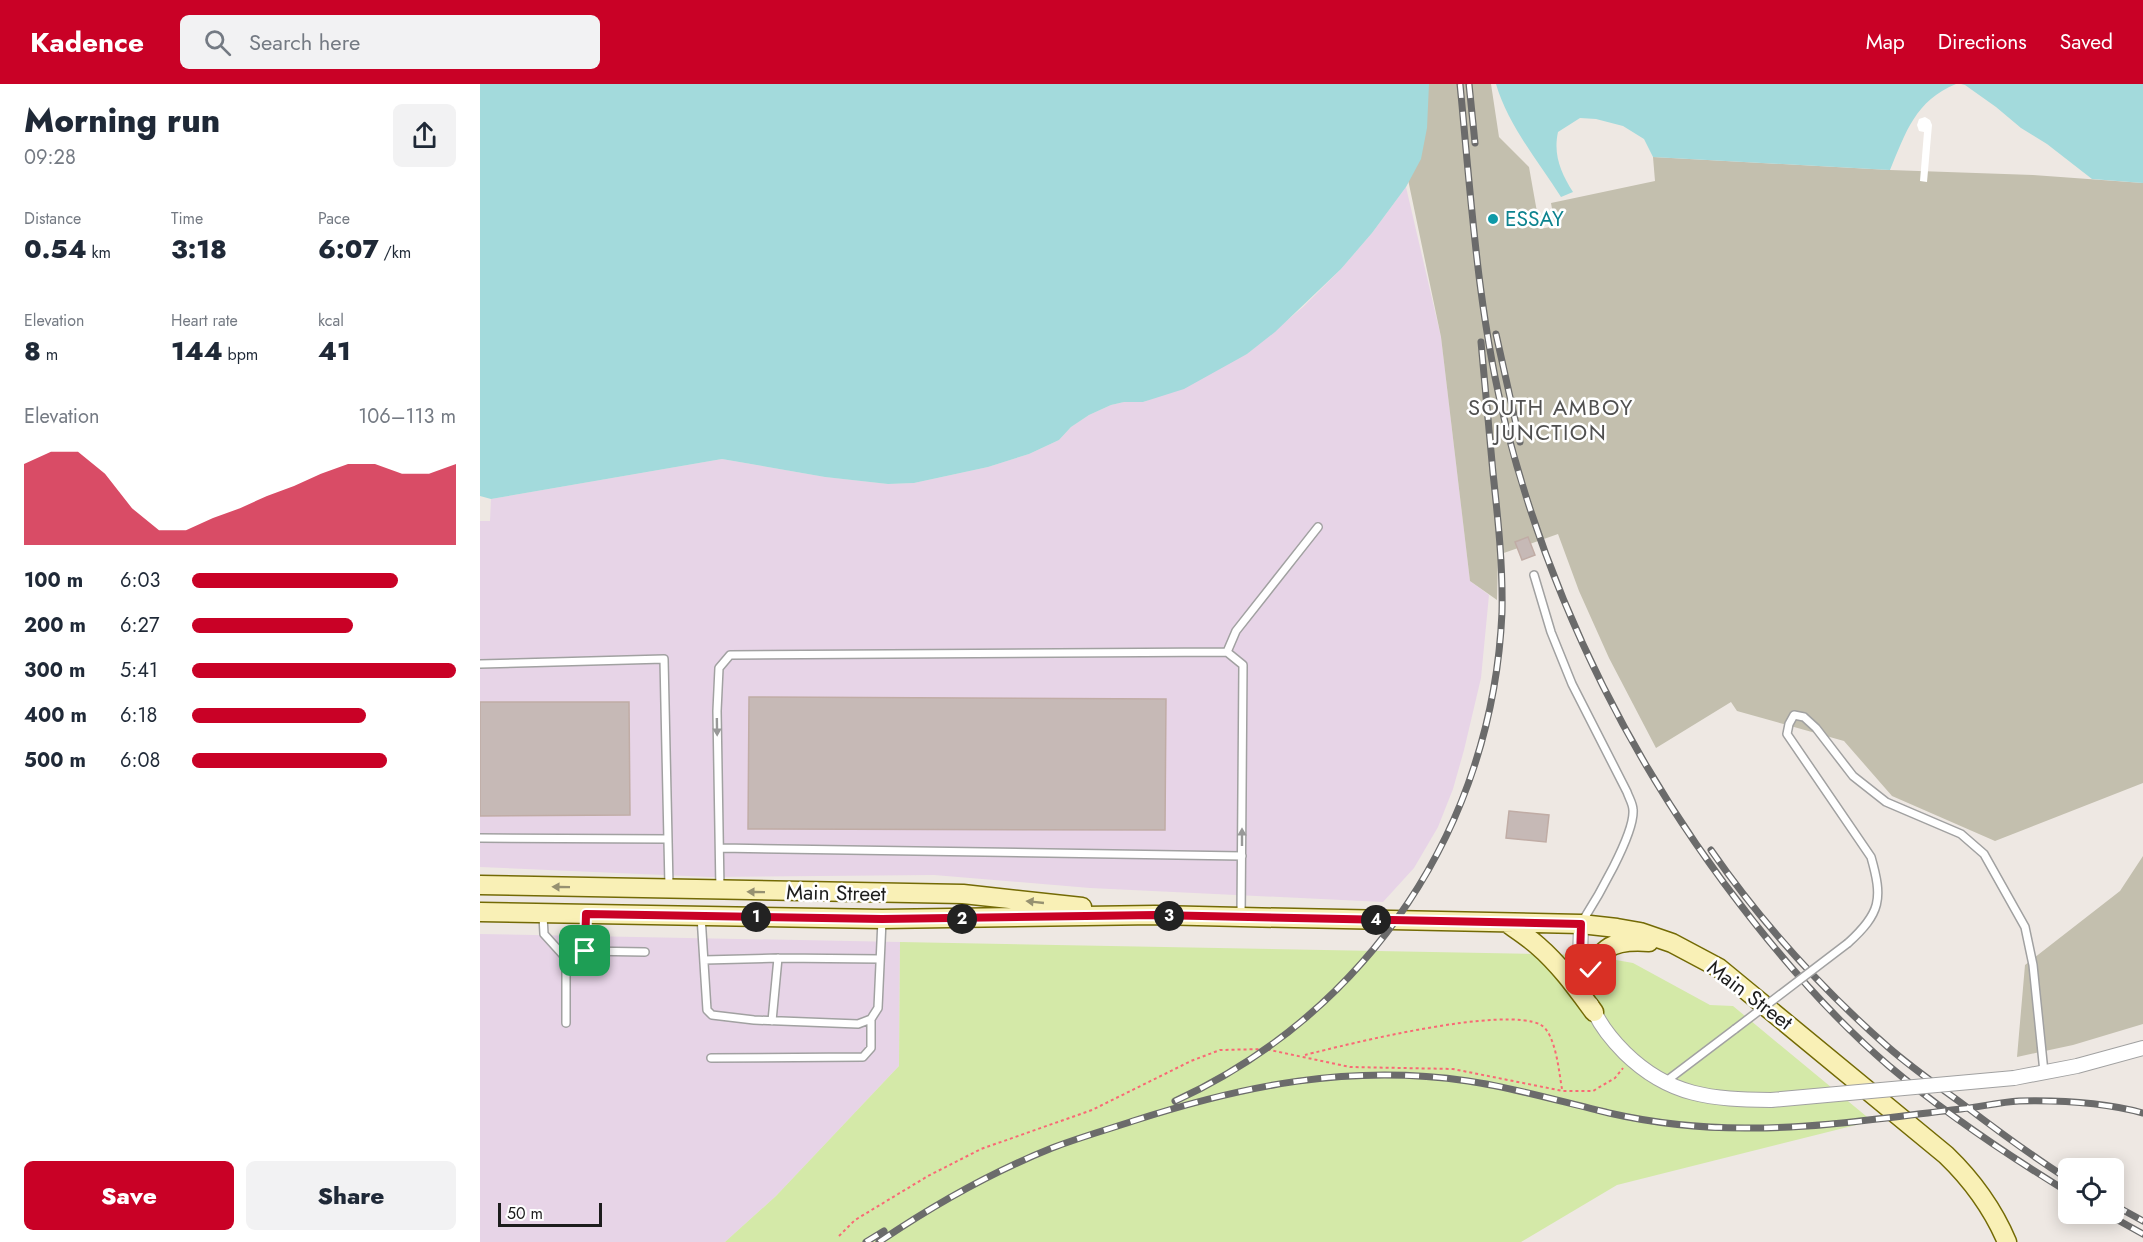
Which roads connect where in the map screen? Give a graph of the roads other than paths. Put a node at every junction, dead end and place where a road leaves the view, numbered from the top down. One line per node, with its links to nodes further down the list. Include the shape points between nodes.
1 (1318, 527): 3 (lane, via 1236,631)
2 (1534, 575): 20 (lane, via 1572,684 1633,809 1632,824 1603,888)
3 (1227, 652): 7 (lane, one-way to 7, via 730,655 719,668); 8 (lane, one-way to 3, via 1243,665)
4 (480, 664): 6 (lane, via 664,659)
5 (480, 838): 6 (lane)
6 (668, 838): 10 (lane)
7 (720, 848): 8 (lane); 11 (lane)
8 (1242, 856): 17 (lane)
9 (480, 885): 10 (main road, Main Street, one-way to 9)
10 (669, 889): 11 (main road, Main Street)
11 (720, 891): 15 (main road, Main Street, one-way to 11, via 963,894)
12 (480, 912): 13 (main road, Main Street)
13 (542, 913): 14 (main road, Main Street); 30 (lane, via 544,934 566,962)
14 (586, 914): 16 (main road, Main Street); 22 (lane, via 585,951)
15 (1155, 915): 17 (main road, Main Street); 18 (main road, Main Street)
16 (701, 916): 18 (main road, Main Street); 25 (lane)
17 (1241, 917): 19 (main road, Main Street)
18 (882, 919): 24 (lane)
19 (1507, 923): 20 (main road, Main Street); 27 (main road, via 1553,960)
20 (1581, 924): 21 (main road, Main Street, via 1640,932); 26 (street, via 1580,960)
21 (1672, 943): 26 (main road, via 1633,941 1613,946 1600,953); 35 (main road, Main Street, via 1737,981 1946,1155 1995,1216)
22 (645, 952)
23 (778, 958): 24 (lane); 25 (lane); 29 (lane)
24 (880, 959): 28 (lane, via 878,1008)
25 (704, 960): 29 (lane, via 706,1010 712,1016)
26 (1585, 986): 27 (street)
27 (1594, 1012): 34 (street, via 1604,1030 1630,1059)
28 (871, 1019): 29 (lane, via 858,1024); 32 (lane, via 871,1048 863,1057)
29 (772, 1021)
30 (566, 1023)
31 (2143, 1048): 33 (street)
32 (711, 1058)
33 (2044, 1072): 34 (street, bridge, via 1772,1100 1716,1097); 34 (lane, bridge, via 2025,927 1984,854 1961,834 1886,802 1853,776 1816,728 1804,717 1794,715 1786,734 1870,857 1879,903 1865,927 1848,943)
34 (1664, 1084)
35 (2007, 1242)

